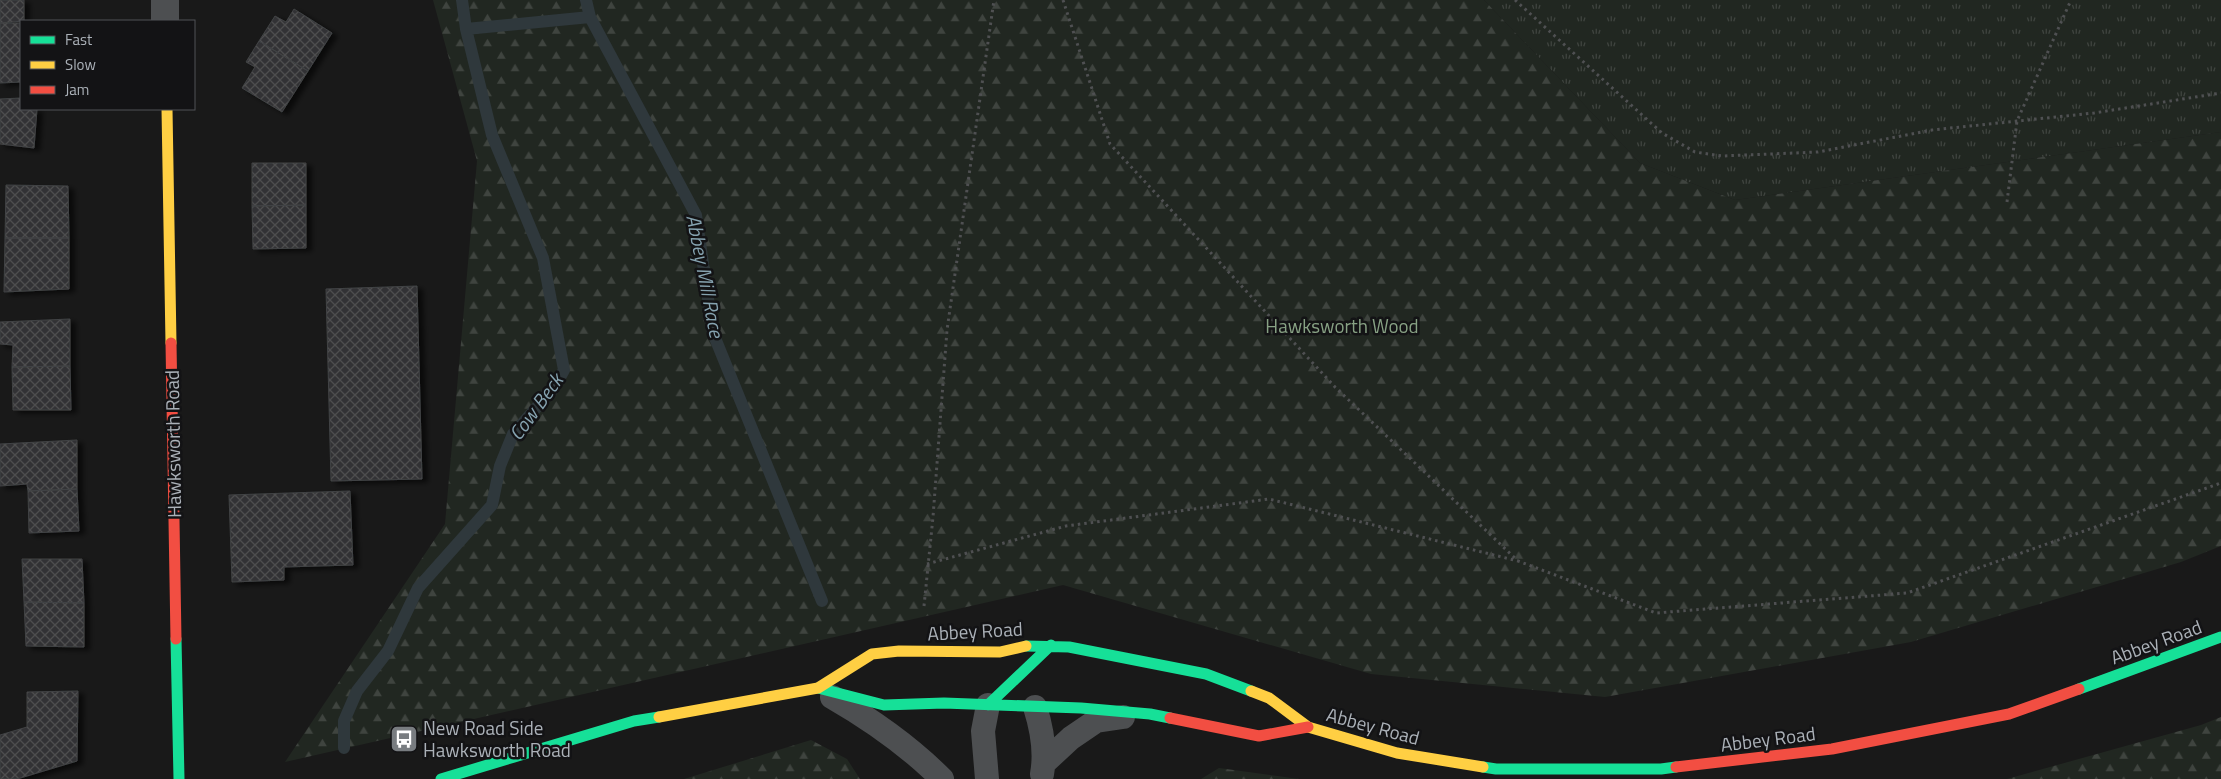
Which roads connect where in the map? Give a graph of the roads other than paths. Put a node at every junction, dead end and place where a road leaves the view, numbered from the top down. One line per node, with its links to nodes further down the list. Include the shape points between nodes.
1 (165, 0): 2 (street)
2 (166, 20)
3 (167, 110): 13 (main road, Hawksworth Road)
4 (2221, 637): 11 (main road, Abbey Road, via 2009,714 1832,749 1661,769 1496,769 1397,753)
5 (1051, 645): 6 (main road, Abbey Road); 8 (main road); 11 (main road, Abbey Road, via 1206,674 1269,698)
6 (1000, 652): 7 (main road, Abbey Road, via 898,651 872,654); 8 (main road)
7 (818, 688): 9 (main road, Abbey Road, via 884,705); 14 (main road, Abbey Road, via 634,721); 15 (lane, via 901,742)
8 (1026, 689): 9 (main road); 9 (main road, Abbey Road); 10 (main road, Abbey Road, via 1081,708); 12 (lane, via 1041,727)
9 (988, 705): 16 (lane, via 983,731)
10 (1150, 714): 11 (main road, Abbey Road, via 1258,736); 12 (lane, via 1096,721 1071,738)
11 (1308, 727)
12 (1042, 771)
13 (179, 779)
14 (440, 779)
15 (942, 779)
16 (987, 779)

